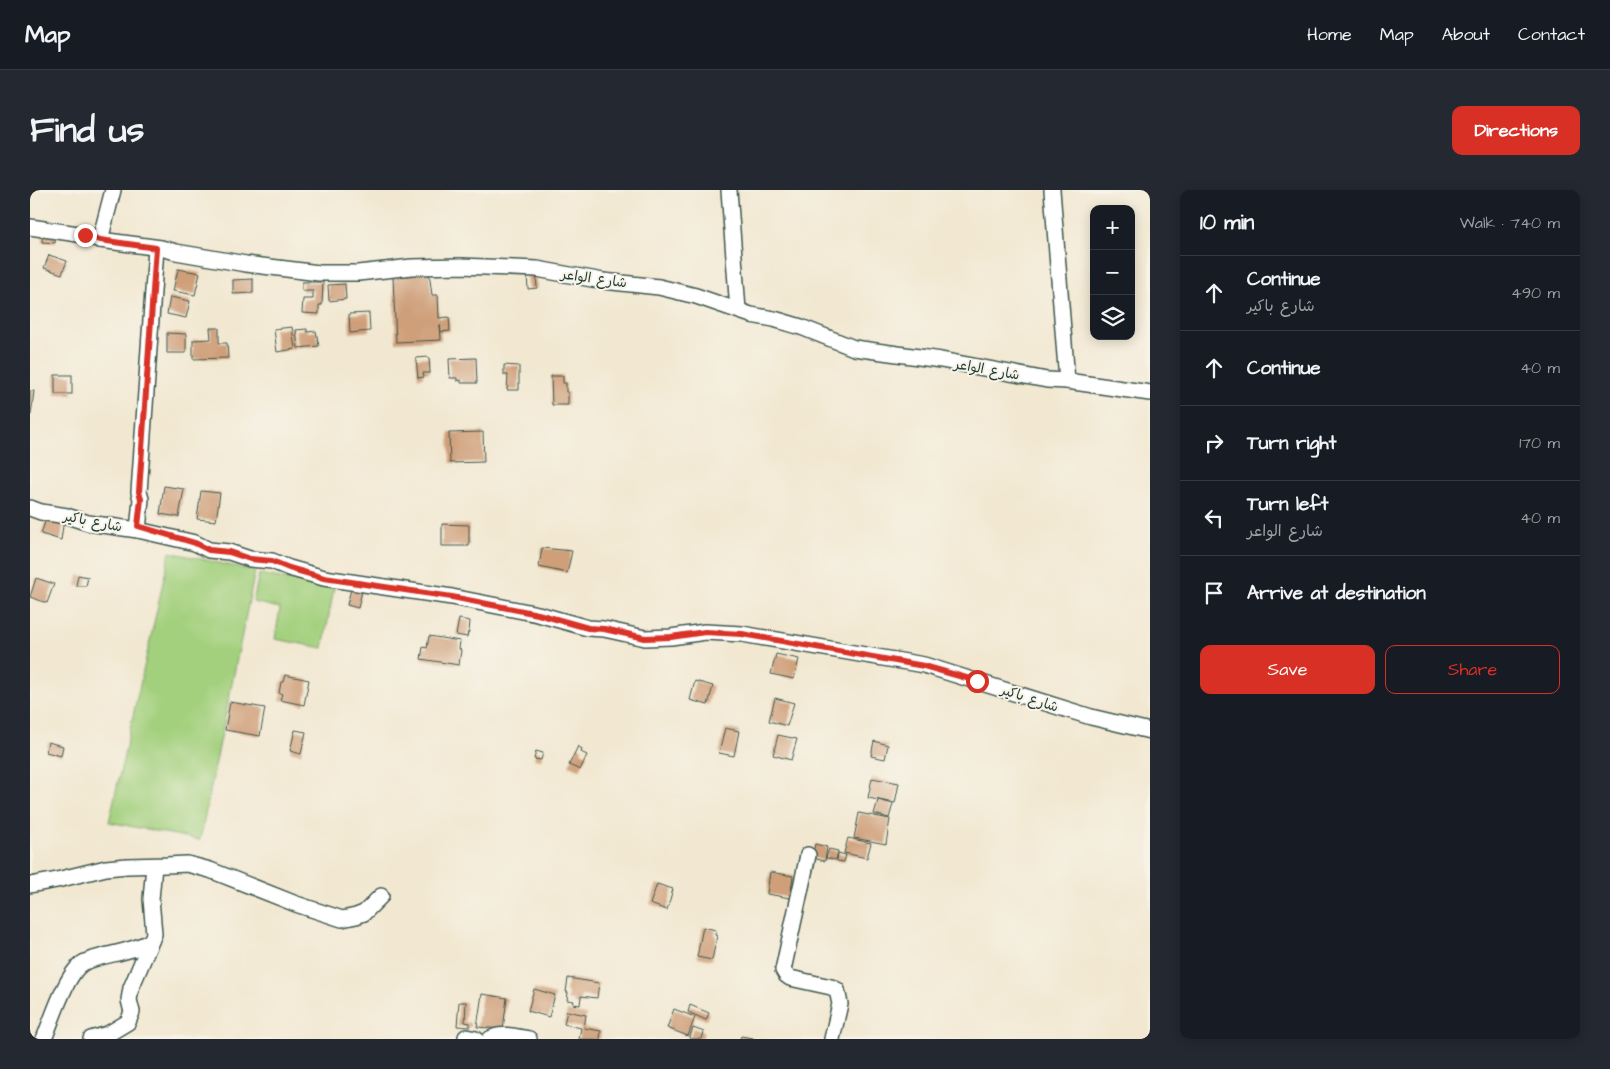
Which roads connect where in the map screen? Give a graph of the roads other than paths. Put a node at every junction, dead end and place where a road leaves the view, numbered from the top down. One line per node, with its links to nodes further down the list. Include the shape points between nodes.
1 (113, 190): 5 (street)
2 (729, 190): 7 (street)
3 (1052, 190): 8 (street)
4 (30, 227): 5 (street, شارع الواعر)
5 (101, 237): 6 (street, شارع الواعر)
6 (156, 248): 7 (street, شارع الواعر, via 319,273 461,266 537,269 659,287); 11 (street)
7 (738, 310): 8 (street, شارع الواعر, via 801,327 854,348)
8 (1067, 381): 9 (street, شارع الواعر)
9 (1150, 393)
10 (30, 508): 11 (street, شارع باكير, via 88,523)
11 (138, 528): 12 (street, شارع باكير, via 195,543 209,550 272,561 324,578 452,597 538,614 588,628 645,638 705,632 742,634 924,666)
12 (1150, 732)
13 (808, 855): 22 (street, via 783,970 790,978 837,990 840,1004)
14 (154, 866): 15 (street, via 106,868); 16 (street, via 198,866 342,919 364,913); 17 (street, via 151,899 154,934)
15 (30, 885)
16 (381, 896)
17 (151, 941): 18 (street, via 84,962 75,970); 19 (street, via 131,988 132,1012 128,1022 108,1034)
18 (44, 1039)
19 (91, 1039)
20 (490, 1039): 21 (street, via 512,1036)
21 (529, 1039)
22 (832, 1039)

